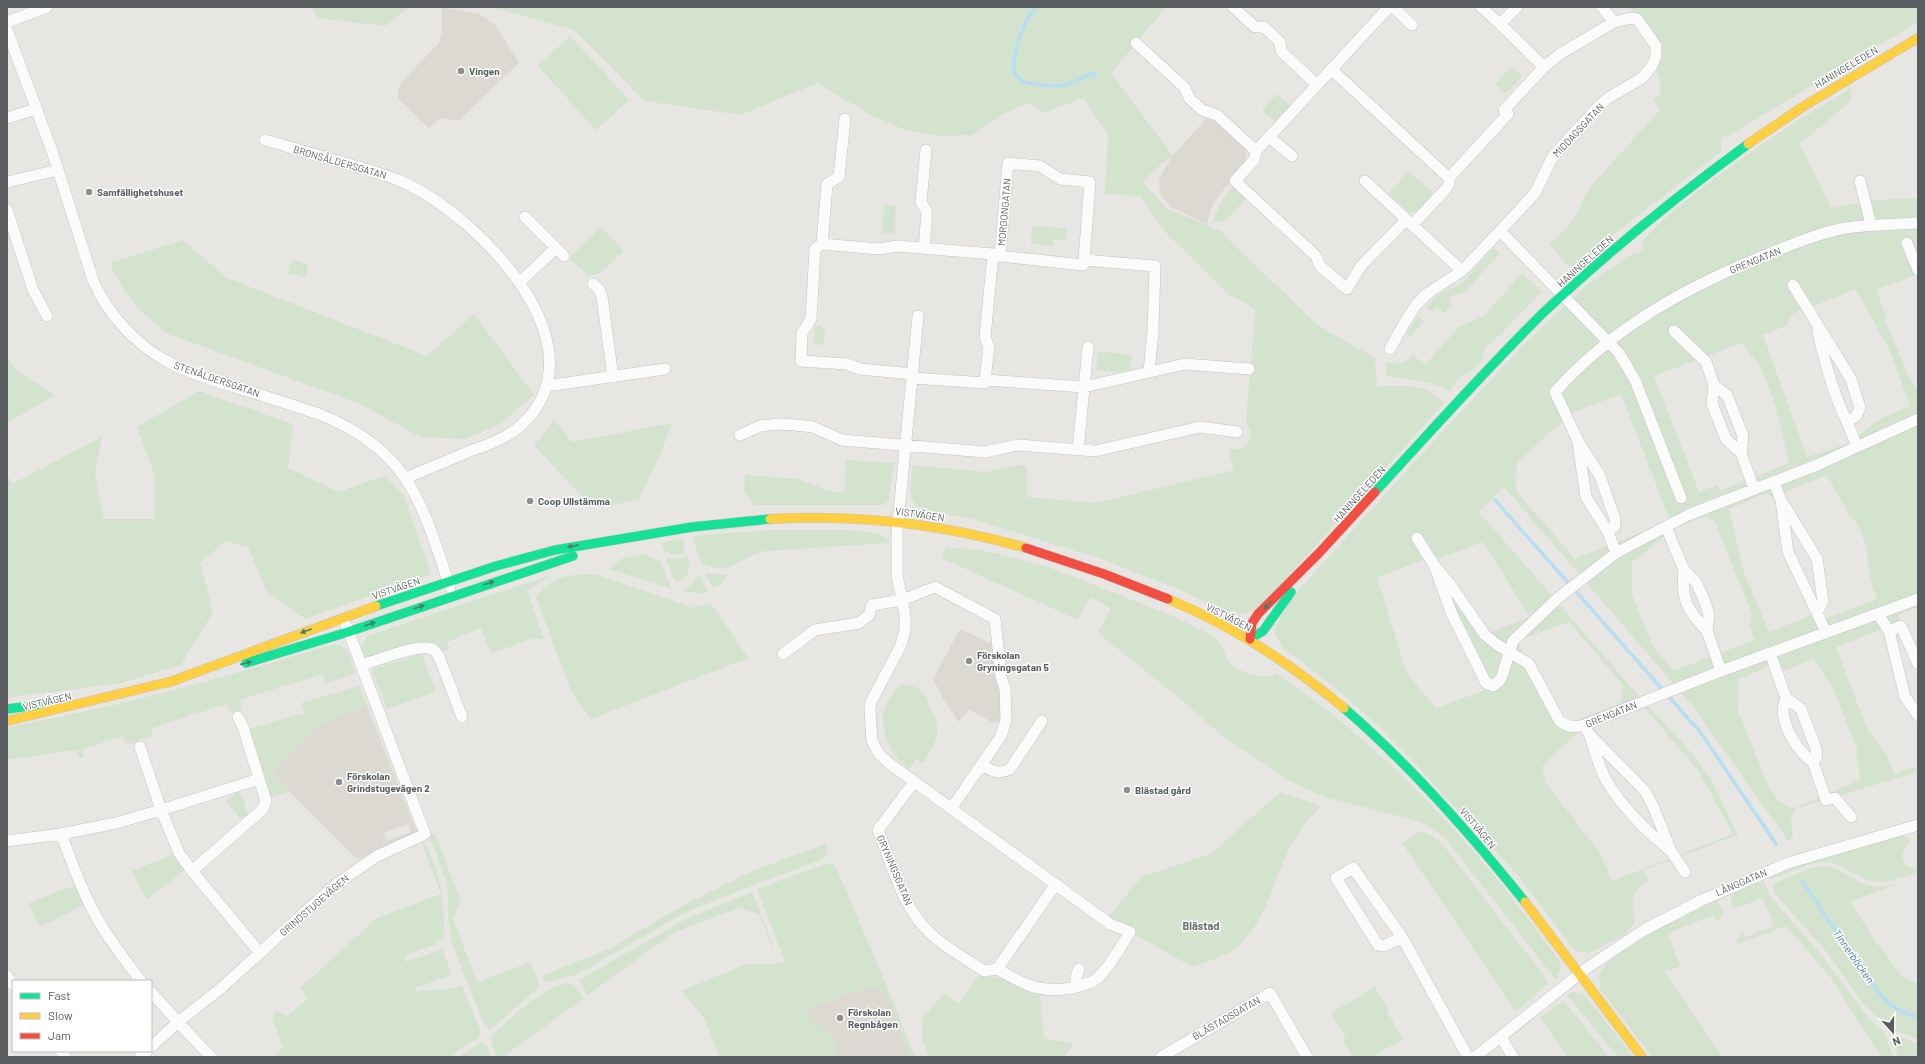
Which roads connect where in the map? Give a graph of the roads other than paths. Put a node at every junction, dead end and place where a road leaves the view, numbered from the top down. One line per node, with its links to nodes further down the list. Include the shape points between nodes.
1 (48, 7): 7 (street)
2 (1233, 7): 16 (street, via 1255,27 1264,27 1280,42 1280,51)
3 (1482, 7): 9 (street)
4 (1517, 7): 9 (street)
5 (1602, 7): 8 (street)
6 (1386, 8): 10 (street, MIDDAGSGATAN); 15 (street, MIDDAGSGATAN)
7 (7, 22)
8 (1614, 22): 14 (street, MIDDAGSGATAN, via 1560,54); 35 (street, MIDDAGSGATAN, via 1637,19 1656,46 1652,66 1642,78 1599,106 1553,156 1535,193)
9 (1500, 24): 14 (street)
10 (1412, 25)
11 (7, 30): 17 (street, STENÅLDERSGATAN)
12 (1918, 38): 46 (main road, HANINGELEDEN, via 1813,100 1727,159 1654,215)
13 (1136, 43): 23 (street, via 1184,87 1190,99 1202,110 1217,114)
14 (1544, 67): 26 (street, MIDDAGSGATAN)
15 (1331, 69): 16 (street, MIDDAGSGATAN); 26 (street)
16 (1317, 85): 20 (street, MIDDAGSGATAN)
17 (36, 109): 18 (street); 25 (street, STENÅLDERSGATAN)
18 (7, 118)
19 (845, 119): 37 (street, via 839,177 828,184)
20 (1269, 137): 23 (street, MIDDAGSGATAN); 24 (street)
21 (265, 140): 43 (street, BRONSÅLDERSGATAN, via 386,174 429,195 474,232)
22 (926, 150): 38 (street, via 921,202 927,212)
23 (1256, 151): 32 (street, MIDDAGSGATAN, via 1254,160 1235,181 1316,256 1320,266 1347,289 1362,266)
24 (1292, 156)
25 (58, 170): 29 (street); 72 (street, STENÅLDERSGATAN, via 98,291 121,324 134,337 169,363 196,375 319,414 348,427 379,448)
26 (1449, 178): 32 (street, MIDDAGSGATAN, via 1446,189)
27 (1365, 181): 32 (street)
28 (1860, 181): 34 (street)
29 (7, 182)
30 (7, 211): 47 (street, via 33,290)
31 (525, 217): 43 (street, via 560,252)
32 (1409, 222): 42 (street)
33 (1918, 222): 34 (street, GRENGATAN)
34 (1871, 225): 51 (street, GRENGATAN, via 1844,228 1816,236 1722,272 1650,312)
35 (1500, 231): 42 (street, MIDDAGSGATAN); 46 (street)
36 (1907, 242): 41 (street)
37 (822, 244): 38 (street, MORGONGATAN, via 879,249 897,246); 57 (street, via 815,249 811,319 802,333 801,361 847,364 860,369)
38 (924, 248): 39 (street, MORGONGATAN)
39 (996, 255): 40 (street, MORGONGATAN, via 1083,264); 40 (street, MORGONGATAN, via 1008,163 1040,166 1060,179 1090,182); 59 (street, MORGONGATAN, via 985,337 989,347)
40 (1084, 260): 56 (street, MORGONGATAN, via 1155,266)
41 (1918, 270)
42 (1462, 271): 53 (street, MIDDAGSGATAN, via 1428,292 1412,311)
43 (520, 282): 61 (street, BRONSÅLDERSGATAN, via 544,330 550,360)
44 (593, 284): 58 (street, via 599,289 602,297)
45 (1793, 286): 49 (street)
46 (1563, 295): 51 (street); 83 (main road, HANINGELEDEN, via 1498,358)
47 (47, 316)
48 (918, 316): 57 (street)
49 (1816, 322): 64 (street, via 1826,367); 64 (street, via 1851,379 1860,408 1856,416)
50 (1674, 332): 60 (street, via 1706,362)
51 (1608, 342): 67 (street, GRENGATAN, via 1588,358 1555,392); 75 (street, via 1619,353 1633,376)
52 (1088, 347): 62 (street)
53 (1390, 349)
54 (665, 369): 58 (street)
55 (1249, 369): 56 (street, via 1185,364)
56 (1149, 372): 62 (street)
57 (912, 376): 59 (street, via 985,383); 68 (street)
58 (613, 377): 61 (street)
59 (985, 380): 62 (street)
60 (1714, 385): 71 (street, via 1712,404 1726,439); 71 (street, via 1727,394 1743,436)
61 (546, 386): 72 (street, BRONSÅLDERSGATAN, via 533,412 511,432)
62 (1084, 387): 70 (street)
63 (1918, 419): 69 (street, GRENGATAN)
64 (1847, 422): 69 (street)
65 (1237, 432): 70 (street, via 1200,427 1095,451)
66 (740, 435): 68 (street, via 760,426 795,425 813,427 842,440)
67 (1578, 441): 79 (street, GRENGATAN, via 1586,497); 79 (street, GRENGATAN, via 1606,490 1615,519 1615,526)
68 (905, 446): 70 (street, via 985,452 1018,445); 77 (street)
69 (1857, 446): 73 (street, GRENGATAN)
70 (1078, 450)
71 (1741, 453): 74 (street)
72 (406, 478): 86 (street, STENÅLDERSGATAN, via 416,494)
73 (1774, 483): 74 (street, GRENGATAN); 76 (street)
74 (1754, 489): 78 (street, GRENGATAN, via 1688,515)
75 (1681, 498)
76 (1781, 500): 90 (street, via 1788,552); 90 (street, via 1816,559 1823,600)
77 (898, 522): 80 (main road, VISTVÄGEN, via 791,517 697,526); 89 (street, GRYNINGSGATAN, via 897,576); 97 (main road, VISTVÄGEN, via 980,535 1053,556 1154,594)
78 (1666, 527): 82 (street, GRENGATAN); 85 (street)
79 (1608, 532): 82 (street, GRENGATAN)
80 (639, 536): 86 (main road, VISTVÄGEN, one-way to 86, via 573,546 535,555); 87 (main road, VISTVÄGEN, one-way to 80)
81 (1417, 538): 84 (street, GRENGATAN)
82 (1616, 553): 98 (street, GRENGATAN, via 1568,590 1513,641)
83 (1316, 558): 97 (main road, HANINGELEDEN, via 1269,623); 97 (main road, HANINGELEDEN, one-way to 97, via 1258,614 1252,624)
84 (1434, 565): 98 (street, GRENGATAN, via 1486,635); 98 (street, GRENGATAN, via 1451,612 1489,686 1497,684 1501,679)
85 (1684, 570): 93 (street, via 1696,582 1705,602 1709,615); 93 (street, via 1682,589 1686,604)
86 (448, 582): 87 (street, STENÅLDERSGATAN); 92 (main road, VISTVÄGEN)
87 (452, 596): 95 (main road, VISTVÄGEN, one-way to 87)
88 (1918, 599): 91 (street, GRENGATAN)
89 (902, 600): 100 (street, via 872,605 869,615 859,623 816,630); 117 (street, via 935,587 995,619 1007,712 1001,736); 120 (street, GRYNINGSGATAN, via 906,622 903,638 871,702 870,726 872,741 879,754)
90 (1817, 612): 96 (street)
91 (1878, 614): 94 (street); 96 (street, GRENGATAN)
92 (343, 618): 95 (street, GRINDSTUGEVÄGEN); 104 (main road, VISTVÄGEN, one-way to 104)
93 (1707, 631): 103 (street)
94 (1889, 631): 101 (street, via 1900,626); 108 (street, via 1905,696)
95 (348, 632): 102 (street, GRINDSTUGEVÄGEN); 104 (main road, VISTVÄGEN, one-way to 95)
96 (1826, 632): 99 (street, GRENGATAN)
97 (1250, 639): 135 (main road, VISTVÄGEN, via 1280,658 1342,706 1423,782 1493,862)
98 (1510, 652): 113 (street, GRENGATAN, via 1529,664 1559,720 1568,726)
99 (1770, 653): 103 (street, GRENGATAN); 105 (street)
100 (783, 654)
101 (1918, 664)
102 (361, 665): 110 (street, via 416,649 431,648 437,652); 132 (street, GRINDSTUGEVÄGEN, via 425,834 377,856 355,870)
103 (1721, 671): 113 (street, GRENGATAN, via 1671,690)
104 (167, 683): 106 (main road, VISTVÄGEN)
105 (1786, 698): 116 (street, via 1783,710 1795,743 1801,753); 116 (street, via 1801,709 1816,750 1817,756)
106 (92, 701): 107 (main road, VISTVÄGEN); 111 (main road, VISTVÄGEN)
107 (7, 709)
108 (1918, 715)
109 (238, 717): 119 (street)
110 (462, 717)
111 (7, 721)
112 (1042, 721): 117 (street, via 1010,769 996,772)
113 (1586, 730): 115 (street); 118 (street)
114 (140, 747): 122 (street)
115 (1614, 758): 118 (street, via 1605,761); 127 (street, via 1650,798)
116 (1813, 762): 123 (street, via 1826,800 1835,798)
117 (982, 765): 121 (street)
118 (1600, 767): 127 (street, via 1616,795 1655,839)
119 (259, 779): 122 (street); 128 (street, via 266,801 263,810)
120 (914, 782): 121 (street, GRYNINGSGATAN); 133 (street, GRYNINGSGATAN, via 878,830 903,893 916,916 931,934 984,971)
121 (951, 809): 130 (street, GRYNINGSGATAN)
122 (161, 810): 125 (street, via 116,823); 128 (street, via 179,853)
123 (1851, 817)
124 (1918, 825): 135 (street, LÅNGGATAN, via 1806,857 1720,891 1644,930)
125 (61, 834): 126 (street); 136 (street, via 86,898)
126 (7, 841)
127 (1671, 851): 129 (street)
128 (192, 871): 132 (street)
129 (1685, 872)
130 (1056, 884): 133 (street); 137 (street, GRYNINGSGATAN, via 1110,924 1130,932 1098,977 1092,982)
131 (1402, 937): 131 (street, via 1353,868 1336,878 1378,945 1384,946); 145 (street)
132 (260, 954): 139 (street, GRINDSTUGEVÄGEN)
133 (997, 969): 137 (street, GRYNINGSGATAN, via 1020,982 1042,990)
134 (1079, 969): 137 (street)
135 (1579, 974): 140 (street); 148 (main road, VISTVÄGEN)
136 (140, 980)
137 (1076, 987)
138 (152, 993): 139 (street)
139 (178, 1022): 141 (street, GRINDSTUGEVÄGEN); 142 (street)
140 (1501, 1037): 146 (street); 147 (street)
141 (152, 1046)
142 (211, 1057)
143 (1161, 1057): 144 (street, BLÄSTADSGATAN, via 1270,993)
144 (1307, 1057)
145 (1468, 1057)
146 (1475, 1057)
147 (1512, 1057)
148 (1642, 1057)

